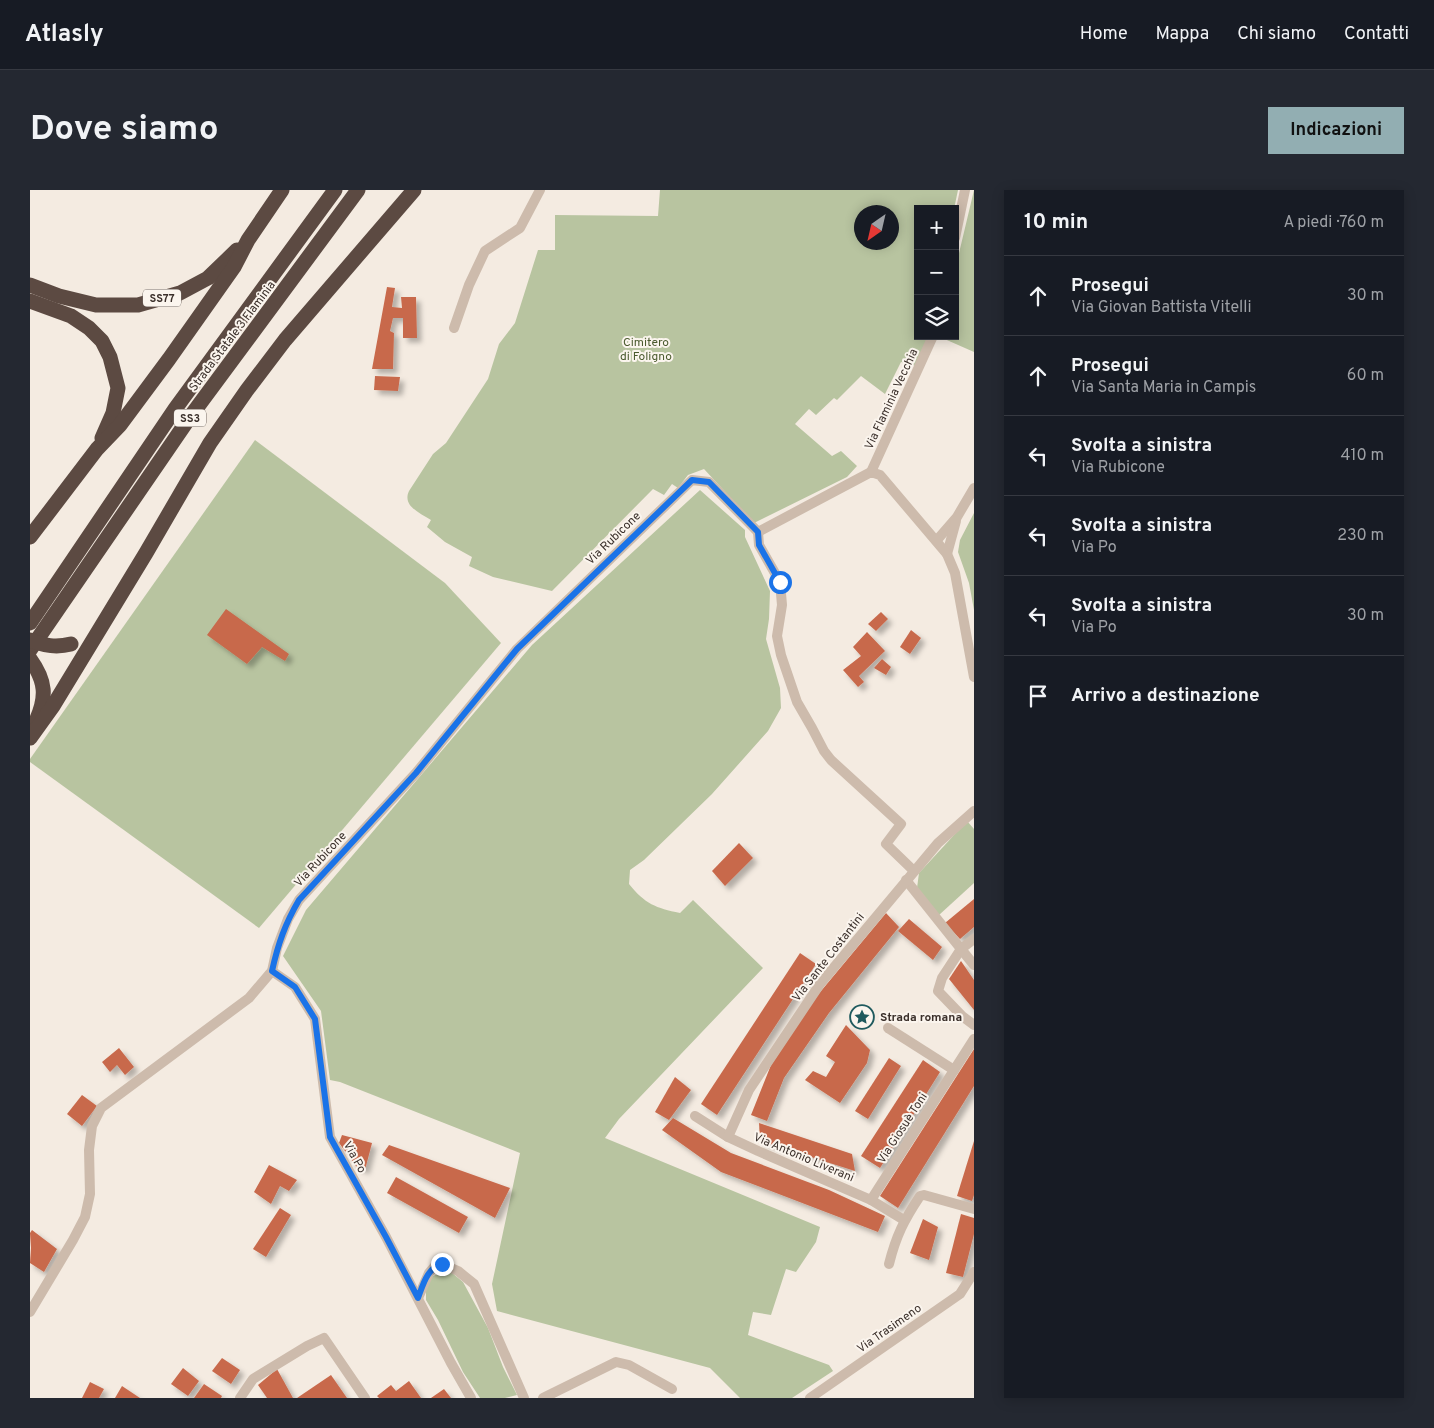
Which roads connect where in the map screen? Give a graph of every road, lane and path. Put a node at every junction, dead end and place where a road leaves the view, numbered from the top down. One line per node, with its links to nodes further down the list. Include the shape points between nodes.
1 (282, 190): 8 (highway)
2 (335, 190): 22 (highway, Strada Statale 3 Flaminia / SS3, via 175,409)
3 (358, 190): 24 (highway, Strada Statale 3 Flaminia / SS3, via 190,417)
4 (414, 190): 21 (highway, via 285,340 247,390 210,443)
5 (540, 190): 11 (street, via 520,228 485,251)
6 (965, 190): 7 (street)
7 (959, 219)
8 (248, 240): 9 (highway, SS77, via 208,278 180,293 138,305 96,305); 13 (highway, via 234,268 120,425)
9 (30, 285)
10 (30, 301): 13 (highway, via 71,316 89,328 102,341 110,357 118,388 113,413)
11 (454, 328)
12 (931, 340): 14 (street, Via Flaminia Vecchia)
13 (98, 449): 18 (highway)
14 (871, 472): 17 (street); 19 (street, via 880,475)
15 (974, 488): 16 (street)
16 (957, 517): 19 (street); 20 (street)
17 (758, 532): 30 (street, via 759,545 780,582 782,605 777,636 797,702 831,760 901,824 886,844); 35 (street, Via Rubicone, via 709,482 692,480 517,649 416,773 299,900 288,919)
18 (30, 537)
19 (937, 540): 20 (street)
20 (947, 554): 26 (street, via 955,573)
21 (106, 617): 23 (highway, bridge, via 71,644 62,647 40,645); 28 (highway)
22 (30, 623)
23 (30, 640)
24 (30, 650)
25 (30, 659): 27 (highway, via 37,669 44,693)
26 (974, 677)
27 (30, 734)
28 (30, 738)
29 (974, 811): 30 (street, Via Sante Costantini)
30 (914, 870): 31 (street, Via Sante Costantini)
31 (906, 880): 33 (street); 41 (street, Via Sante Costantini, via 820,984 749,1090)
32 (974, 939): 33 (street)
33 (961, 949): 34 (street); 36 (street, via 942,978 938,991)
34 (974, 965)
35 (272, 971): 47 (street, Via Po, via 295,987 315,1019 330,1137); 48 (street, Via Rubicone, via 249,998 101,1108 92,1126 90,1194 85,1217)
36 (974, 1025)
37 (888, 1028): 39 (street)
38 (974, 1039): 39 (street, Via Giosuè Toni)
39 (954, 1070): 42 (street, Via Giosuè Toni)
40 (695, 1116): 41 (street, Via Antonio Liverani)
41 (728, 1137): 42 (street, Via Antonio Liverani)
42 (871, 1200): 44 (street, Via Antonio Liverani)
43 (974, 1209): 44 (street, via 924,1195)
44 (904, 1220): 45 (street)
45 (889, 1264)
46 (974, 1272): 55 (street, Via Trasimeno, via 960,1294)
47 (418, 1298): 52 (street, Via Po); 53 (street, via 429,1273 442,1264 458,1271 474,1284)
48 (30, 1312)
49 (672, 1389): 54 (street, via 629,1365 616,1362)
50 (240, 1398): 51 (street, via 253,1378 324,1338)
51 (365, 1398)
52 (471, 1398)
53 (524, 1398)
54 (543, 1398)
55 (810, 1398)

